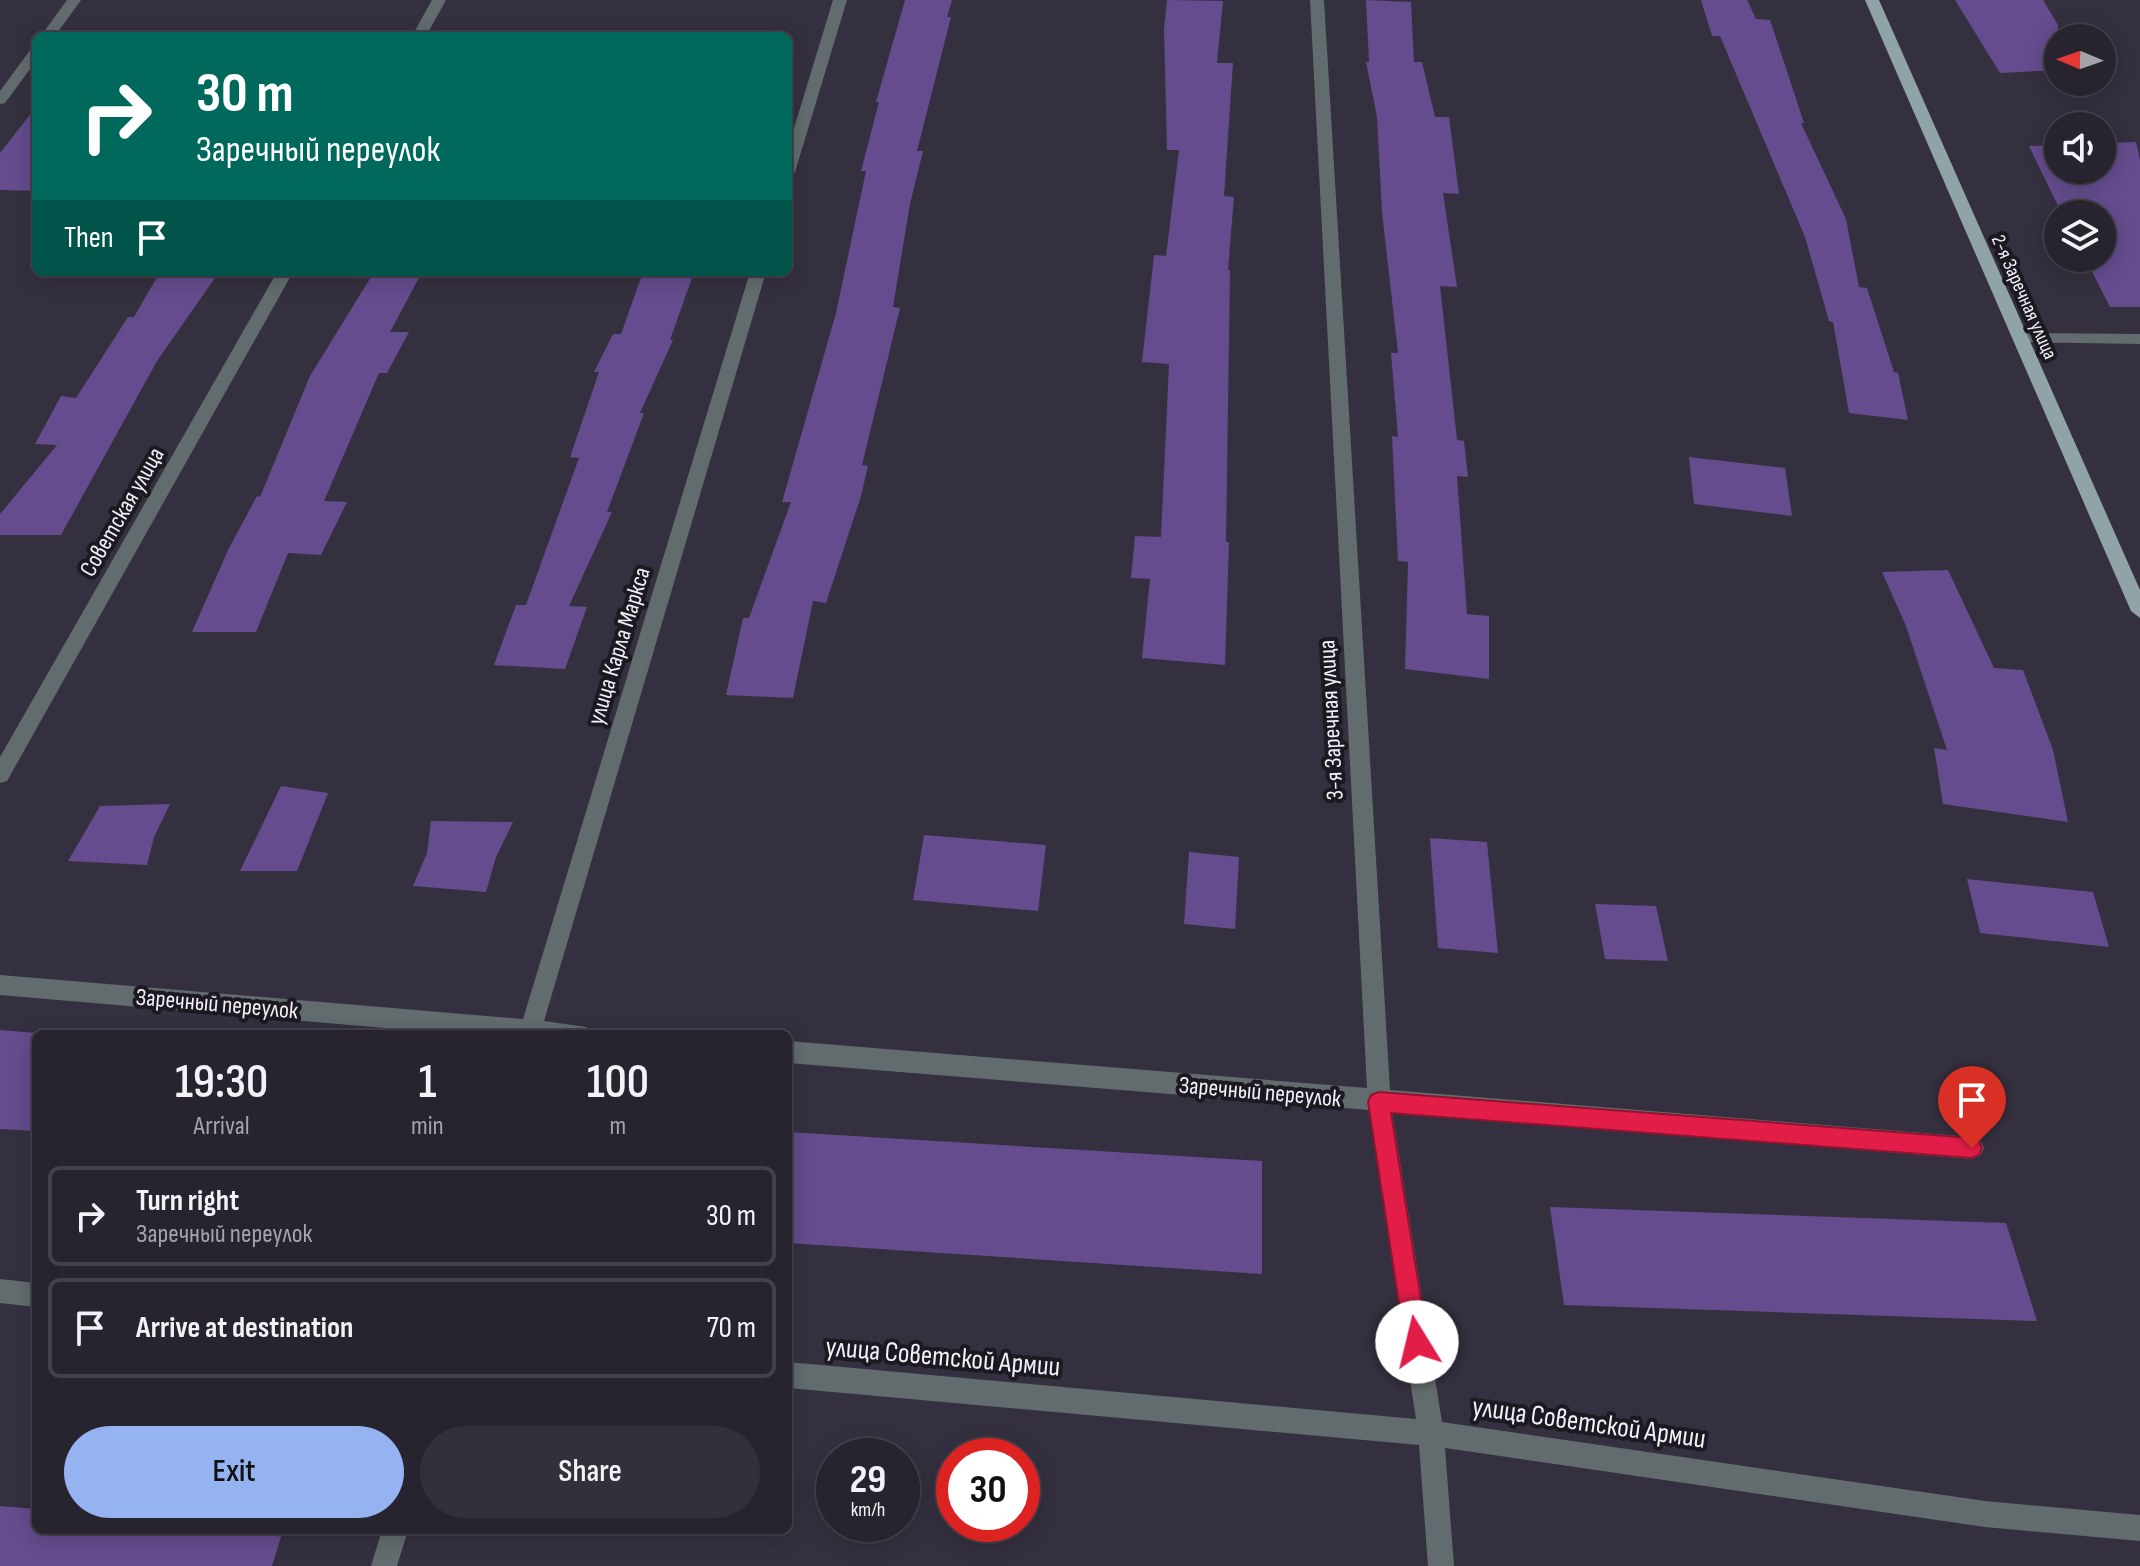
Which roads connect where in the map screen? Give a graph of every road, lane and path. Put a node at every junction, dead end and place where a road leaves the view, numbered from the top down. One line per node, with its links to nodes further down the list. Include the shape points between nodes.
1 (74, 0): 6 (street)
2 (439, 0): 7 (street)
3 (840, 0): 10 (street)
4 (1317, 0): 21 (street, 3-я Заречная улица)
5 (1872, 0): 13 (main road, 2-я Заречная улица)
6 (51, 32)
7 (421, 32)
8 (32, 57): 9 (street)
9 (0, 100)
10 (792, 159)
11 (283, 276): 16 (street, Советская улица)
12 (757, 276): 19 (street, улица Карла Маркса)
13 (2021, 338): 14 (street); 15 (main road, 2-я Заречная улица)
14 (2140, 339)
15 (2140, 611)
16 (0, 775)
17 (0, 985): 18 (street, Заречный переулок)
18 (507, 1030)
19 (531, 1030)
20 (792, 1052): 21 (street, Заречный переулок)
21 (1379, 1102): 22 (street, Заречный переулок); 26 (street, 3-я Заречная улица)
22 (1972, 1148)
23 (0, 1291): 24 (street)
24 (32, 1295)
25 (792, 1375): 26 (street, улица Советской Армии)
26 (1431, 1433): 27 (street, улица Советской Армии, via 1985,1514); 30 (street, 3-я Заречная улица)
27 (2140, 1528)
28 (394, 1534): 29 (street)
29 (384, 1566)
30 (1441, 1566)

